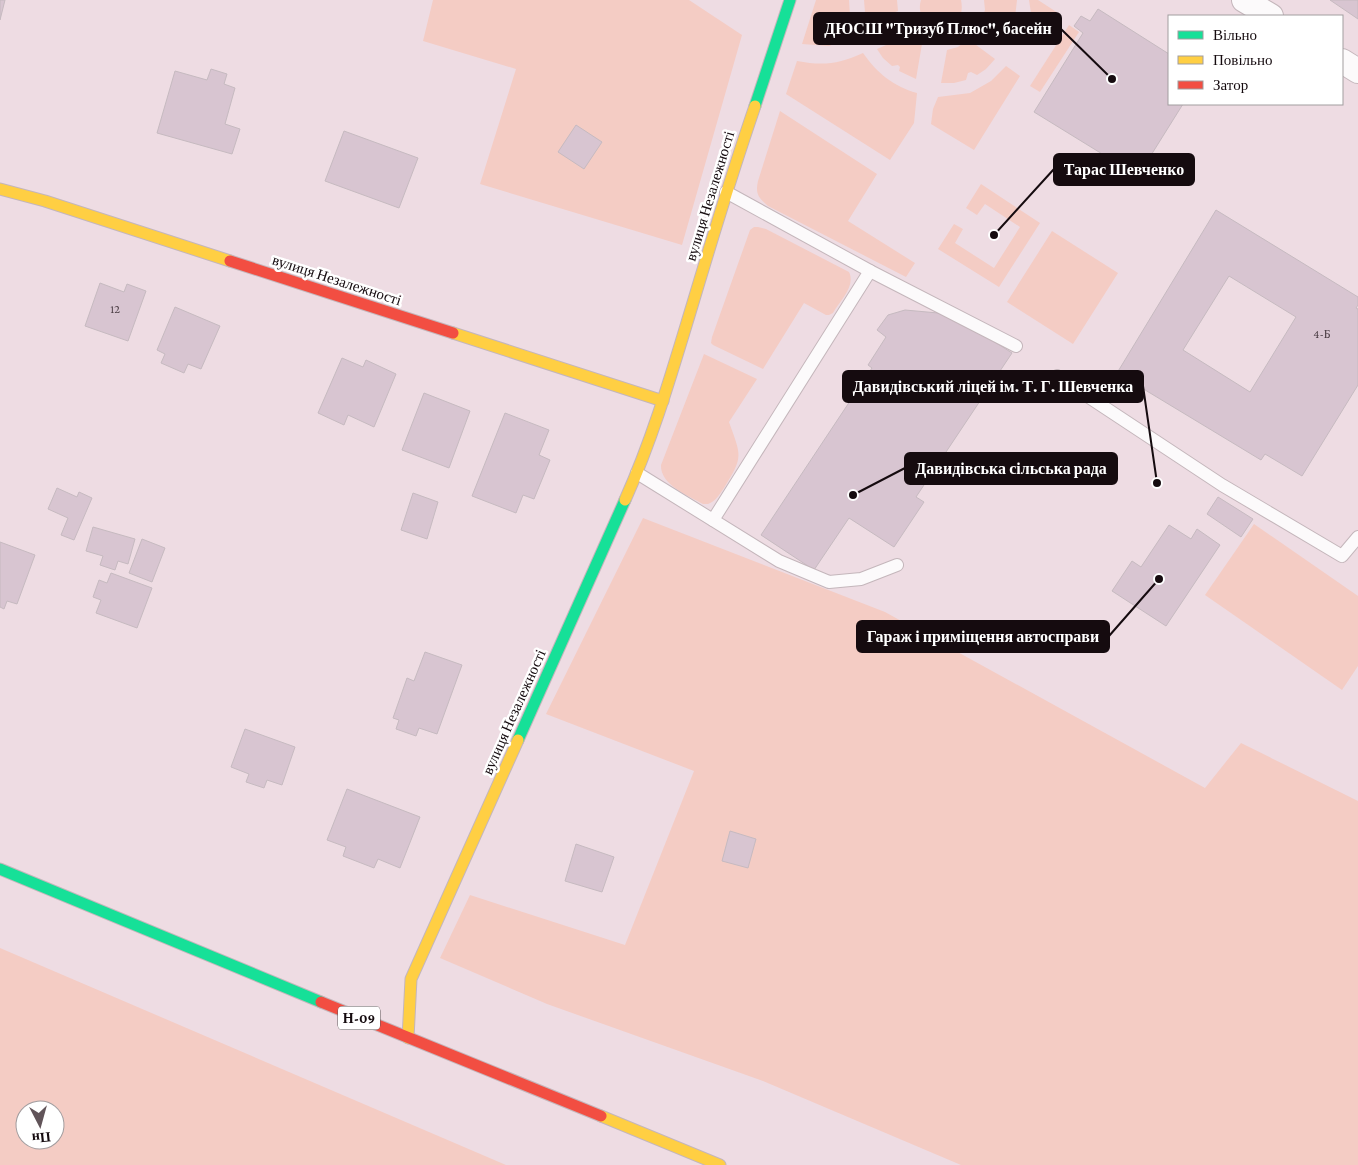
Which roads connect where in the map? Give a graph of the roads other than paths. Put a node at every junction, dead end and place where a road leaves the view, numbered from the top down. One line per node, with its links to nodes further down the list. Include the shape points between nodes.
1 (790, 0): 7 (street, вулиця Незалежності)
2 (1244, 0): 3 (street)
3 (1269, 15)
4 (1343, 62): 5 (street)
5 (1358, 71)
6 (0, 189): 11 (street, вулиця Незалежності)
7 (726, 192): 8 (lane); 11 (street, вулиця Незалежності)
8 (870, 271): 9 (lane); 13 (lane)
9 (1016, 346)
10 (1056, 376): 14 (lane, via 1222,485 1342,556)
11 (663, 402): 12 (street, вулиця Незалежності)
12 (637, 473): 13 (lane); 17 (street, вулиця Незалежності, via 411,979)
13 (713, 520): 15 (lane, via 779,561 829,582 861,579)
14 (1358, 537)
15 (897, 564)
16 (0, 868): 17 (street, Н-09)
17 (408, 1038): 18 (street, Н-09)
18 (720, 1165)

